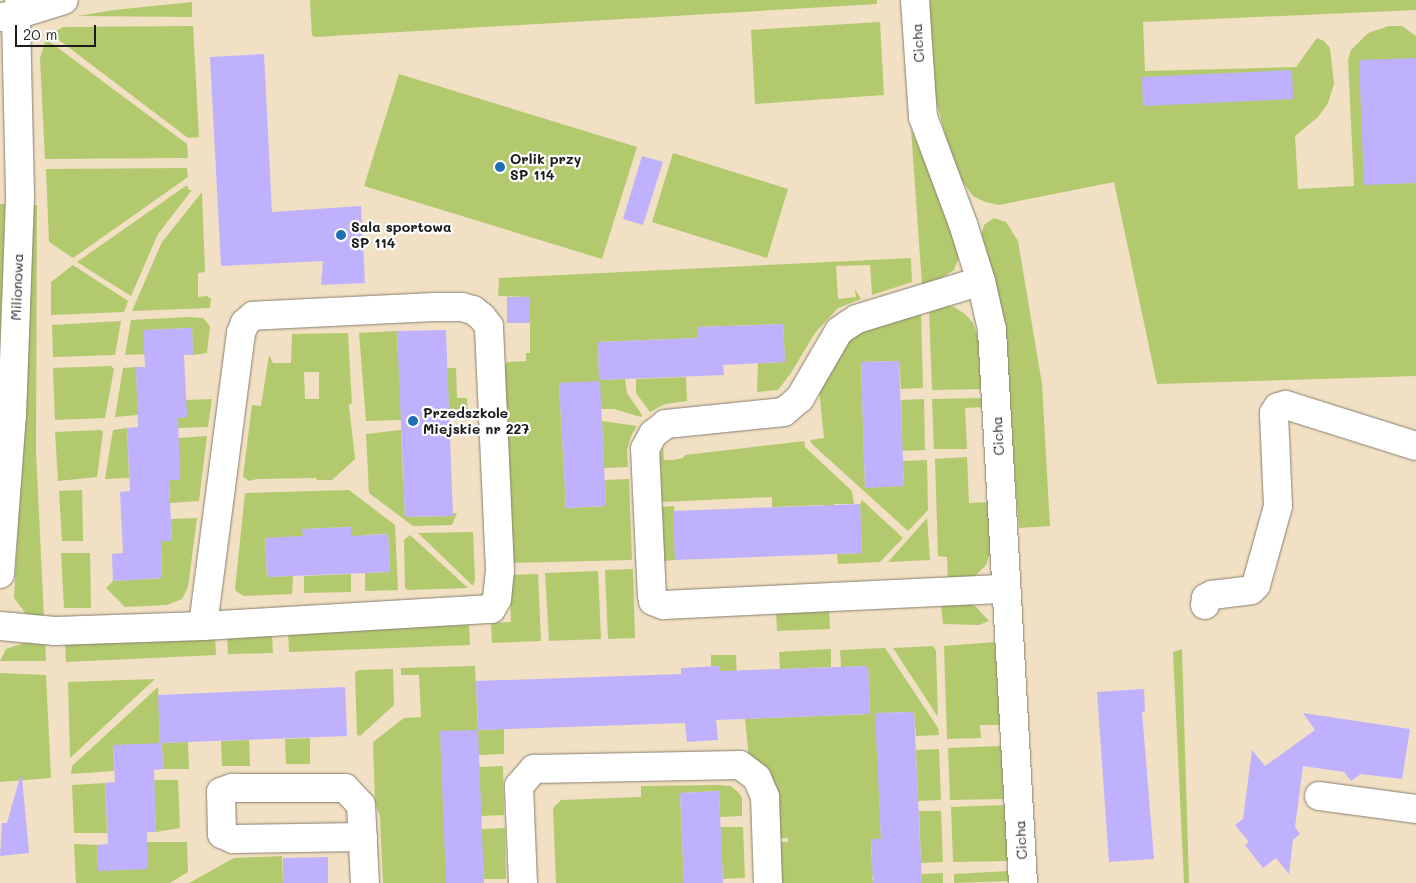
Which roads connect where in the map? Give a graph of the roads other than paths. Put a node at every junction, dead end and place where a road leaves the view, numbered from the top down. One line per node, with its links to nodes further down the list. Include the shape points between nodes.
1 (64, 0): 3 (street)
2 (915, 0): 5 (street, Cicha, via 923,117)
3 (12, 11): 4 (street, Milionowa)
4 (10, 160): 7 (street, Milionowa, via 12,416)
5 (981, 281): 9 (street, Cicha, via 992,330); 9 (street, via 856,319 839,331 800,398 784,412 666,424 653,434 645,449 652,595 653,601 662,606)
6 (1416, 446): 10 (street, via 1286,405 1278,407 1274,414 1278,506 1256,585 1251,590 1212,595 1206,598)
7 (2, 529): 8 (street, Milionowa)
8 (0, 574)
9 (1006, 589): 19 (street, Cicha)
10 (1205, 605)
11 (0, 626): 12 (street, via 54,631)
12 (204, 626): 12 (street, via 241,333 245,323 253,316 434,307 462,307 482,317 489,326 500,570 497,599 491,608)
13 (1319, 796): 14 (street)
14 (1416, 809)
15 (363, 837): 15 (street, via 361,805 345,788 232,788 221,792 222,834 233,839); 16 (street)
16 (365, 883)
17 (524, 883): 18 (street, via 519,786 534,770 740,765 757,778 765,797)
18 (768, 883)
19 (1023, 883)

